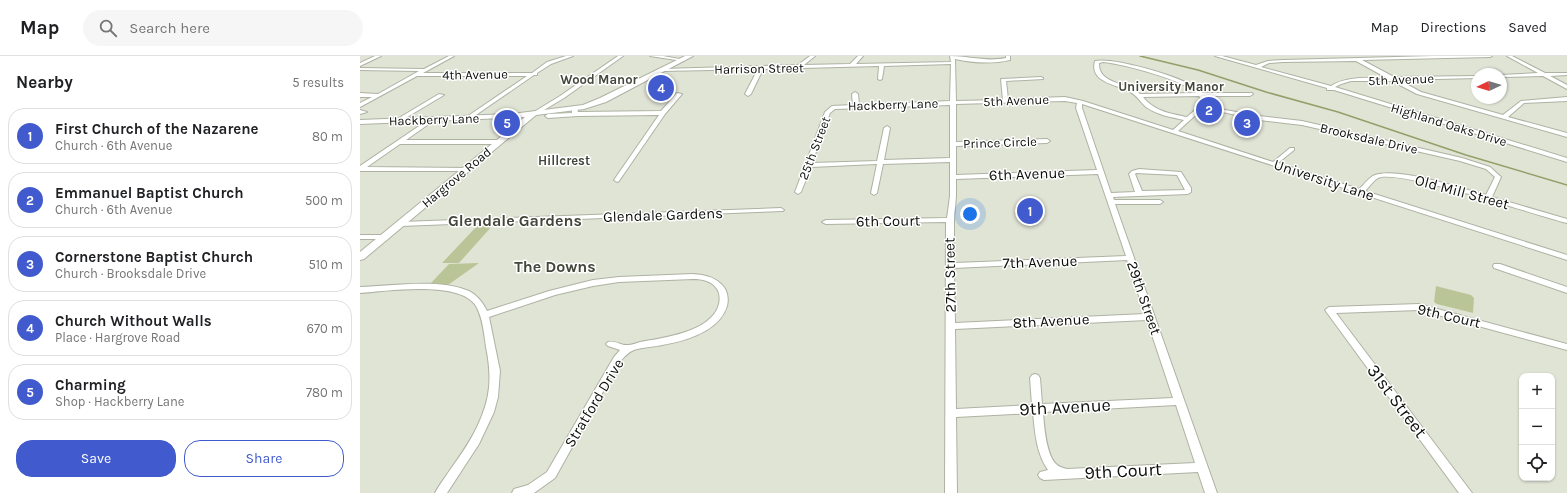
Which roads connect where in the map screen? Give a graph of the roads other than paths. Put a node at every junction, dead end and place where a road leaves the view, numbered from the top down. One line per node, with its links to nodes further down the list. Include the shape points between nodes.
1 (379, 56): 18 (street)
2 (452, 56): 25 (street)
3 (571, 56): 27 (street, via 552,62)
4 (621, 56): 58 (street)
5 (652, 56): 17 (street)
6 (690, 56): 17 (main road)
7 (813, 56): 21 (street)
8 (861, 56): 20 (street)
9 (1008, 56): 14 (street, via 1008,59)
10 (1217, 56): 22 (street, Highland Oaks Drive)
11 (1350, 56): 16 (street)
12 (1490, 56): 16 (street)
13 (1509, 56): 30 (street)
14 (1000, 58): 15 (street, Harrison Street, via 977,61)
15 (952, 59): 19 (street, Harrison Street); 49 (street, 27th Street)
16 (1355, 59): 22 (street, via 1275,61); 35 (street)
17 (683, 60): 26 (main road)
18 (360, 65)
19 (882, 65): 20 (street, Harrison Street); 34 (street)
20 (851, 66): 21 (street, Harrison Street)
21 (799, 67): 23 (street, Harrison Street)
22 (1257, 67): 37 (street, Highland Oaks Drive)
23 (761, 68): 26 (street, Harrison Street); 39 (street)
24 (360, 69): 25 (street, 4th Avenue)
25 (425, 70): 29 (street)
26 (663, 70): 56 (main road)
27 (534, 74): 29 (street, 4th Avenue); 61 (street)
28 (1567, 74): 30 (street)
29 (416, 75): 43 (street)
30 (1544, 75): 31 (street); 36 (street)
31 (1507, 76)
32 (1471, 77): 35 (street, 5th Avenue)
33 (1041, 78): 48 (street, via 1003,80)
34 (880, 79)
35 (1391, 79): 37 (street, 5th Avenue, via 1348,81); 62 (street, via 1414,91)
36 (1567, 87)
37 (1329, 89): 77 (street, Highland Oaks Drive)
38 (679, 94): 57 (street)
39 (748, 94)
40 (855, 94): 52 (street)
41 (1250, 94): 45 (street)
42 (360, 95): 43 (street)
43 (379, 95): 51 (street)
44 (441, 95): 65 (street)
45 (1201, 95): 46 (street); 46 (street, via 1189,85 1119,62 1097,59 1096,68 1099,76 1132,90); 54 (street)
46 (1139, 96): 63 (street, via 1145,104 1154,109)
47 (1567, 99): 62 (street, via 1523,102)
48 (1006, 101): 49 (street, 5th Avenue); 50 (street, 5th Avenue, via 1060,99)
49 (952, 102): 52 (street, Hackberry Lane); 74 (street, 27th Street)
50 (1080, 102): 69 (street, University Lane); 83 (street, 29th Street)
51 (360, 105)
52 (856, 105): 53 (street, Hackberry Lane)
53 (834, 106): 80 (street, 25th Street, via 828,112)
54 (1212, 108): 63 (street, via 1197,111); 91 (street, Brooksdale Drive, via 1313,125 1482,165 1498,177)
55 (555, 112): 56 (main road); 58 (main road); 67 (main road)
56 (576, 112): 57 (street); 60 (street)
57 (663, 113): 85 (street)
58 (532, 115): 59 (main road, Hackberry Lane); 67 (main road, Hargrove Road)
59 (512, 116): 61 (main road, Hackberry Lane); 67 (main road, via 522,119)
60 (548, 116)
61 (470, 117): 64 (main road, Hackberry Lane)
62 (1504, 117): 70 (street)
63 (1188, 119): 69 (street)
64 (431, 120): 65 (main road, Hackberry Lane); 72 (street)
65 (397, 121): 66 (main road, Hackberry Lane)
66 (361, 123)
67 (522, 124): 73 (main road, Hargrove Road)
68 (887, 128): 78 (street)
69 (1174, 132): 79 (street, University Lane)
70 (1567, 135)
71 (1047, 141): 74 (street, Prince Circle)
72 (398, 142): 73 (street); 81 (street)
73 (499, 142): 82 (main road, Hargrove Road)
74 (952, 144): 76 (street, 27th Street)
75 (1292, 149): 79 (street)
76 (952, 160): 78 (street); 84 (street, 27th Street)
77 (1567, 160)
78 (878, 162): 80 (street); 88 (street)
79 (1274, 164): 87 (street, University Lane)
80 (808, 165): 86 (street, 25th Street)
81 (360, 169): 82 (street)
82 (465, 169): 97 (main road, Hargrove Road)
83 (1101, 172): 84 (street, 6th Avenue); 90 (street, 29th Street)
84 (953, 177): 94 (street, 27th Street)
85 (617, 180)
86 (798, 192)
87 (1360, 192): 91 (street, Old Mill Street, via 1376,177 1391,175 1423,180); 102 (street, University Lane)
88 (874, 193)
89 (1139, 193): 89 (street, via 1132,177 1134,172 1179,173 1188,188 1188,192); 90 (street)
90 (1110, 198): 92 (street); 101 (street, 29th Street)
91 (1488, 198): 95 (street, Old Mill Street)
92 (1160, 202)
93 (782, 210): 97 (street, Glendale Gardens)
94 (950, 220): 96 (street, 6th Court); 103 (street, 27th Street)
95 (1567, 221)
96 (826, 222)
97 (401, 224): 99 (main road, Hargrove Road)
98 (360, 237): 99 (street)
99 (385, 237): 100 (main road, Hargrove Road)
100 (360, 257)
101 (1130, 258): 103 (street, 7th Avenue); 109 (street, 29th Street)
102 (1567, 258)
103 (950, 266): 110 (street, 27th Street)
104 (1498, 266): 106 (street)
105 (360, 290): 108 (street, via 456,290 475,298)
106 (1567, 290)
107 (1329, 310): 112 (street, 9th Court, via 1419,308); 125 (street, 31st Street)
108 (486, 315): 113 (street, Stratford Drive, via 562,290 609,280 692,276 710,280 722,290 722,308 703,327 680,338); 121 (street, via 496,380 492,399 475,442)
109 (1151, 317): 110 (street, 8th Avenue); 115 (street, 29th Street)
110 (951, 326): 117 (street, 27th Street)
111 (611, 344): 113 (street)
112 (1567, 347)
113 (628, 350): 122 (street, Stratford Drive, via 617,360 551,475 531,489)
114 (1035, 378): 116 (street)
115 (1180, 402): 116 (street, 9th Avenue); 118 (street, 29th Street)
116 (1037, 408): 117 (street, 9th Avenue); 119 (street, via 1046,458 1059,472)
117 (951, 413): 123 (street, 27th Street)
118 (1202, 467): 119 (street, 9th Court); 124 (street, 29th Street)
119 (1069, 474): 120 (street, 9th Court)
120 (1044, 475)
121 (441, 493)
122 (518, 493)
123 (951, 493)
124 (1211, 493)
125 (1466, 493)

